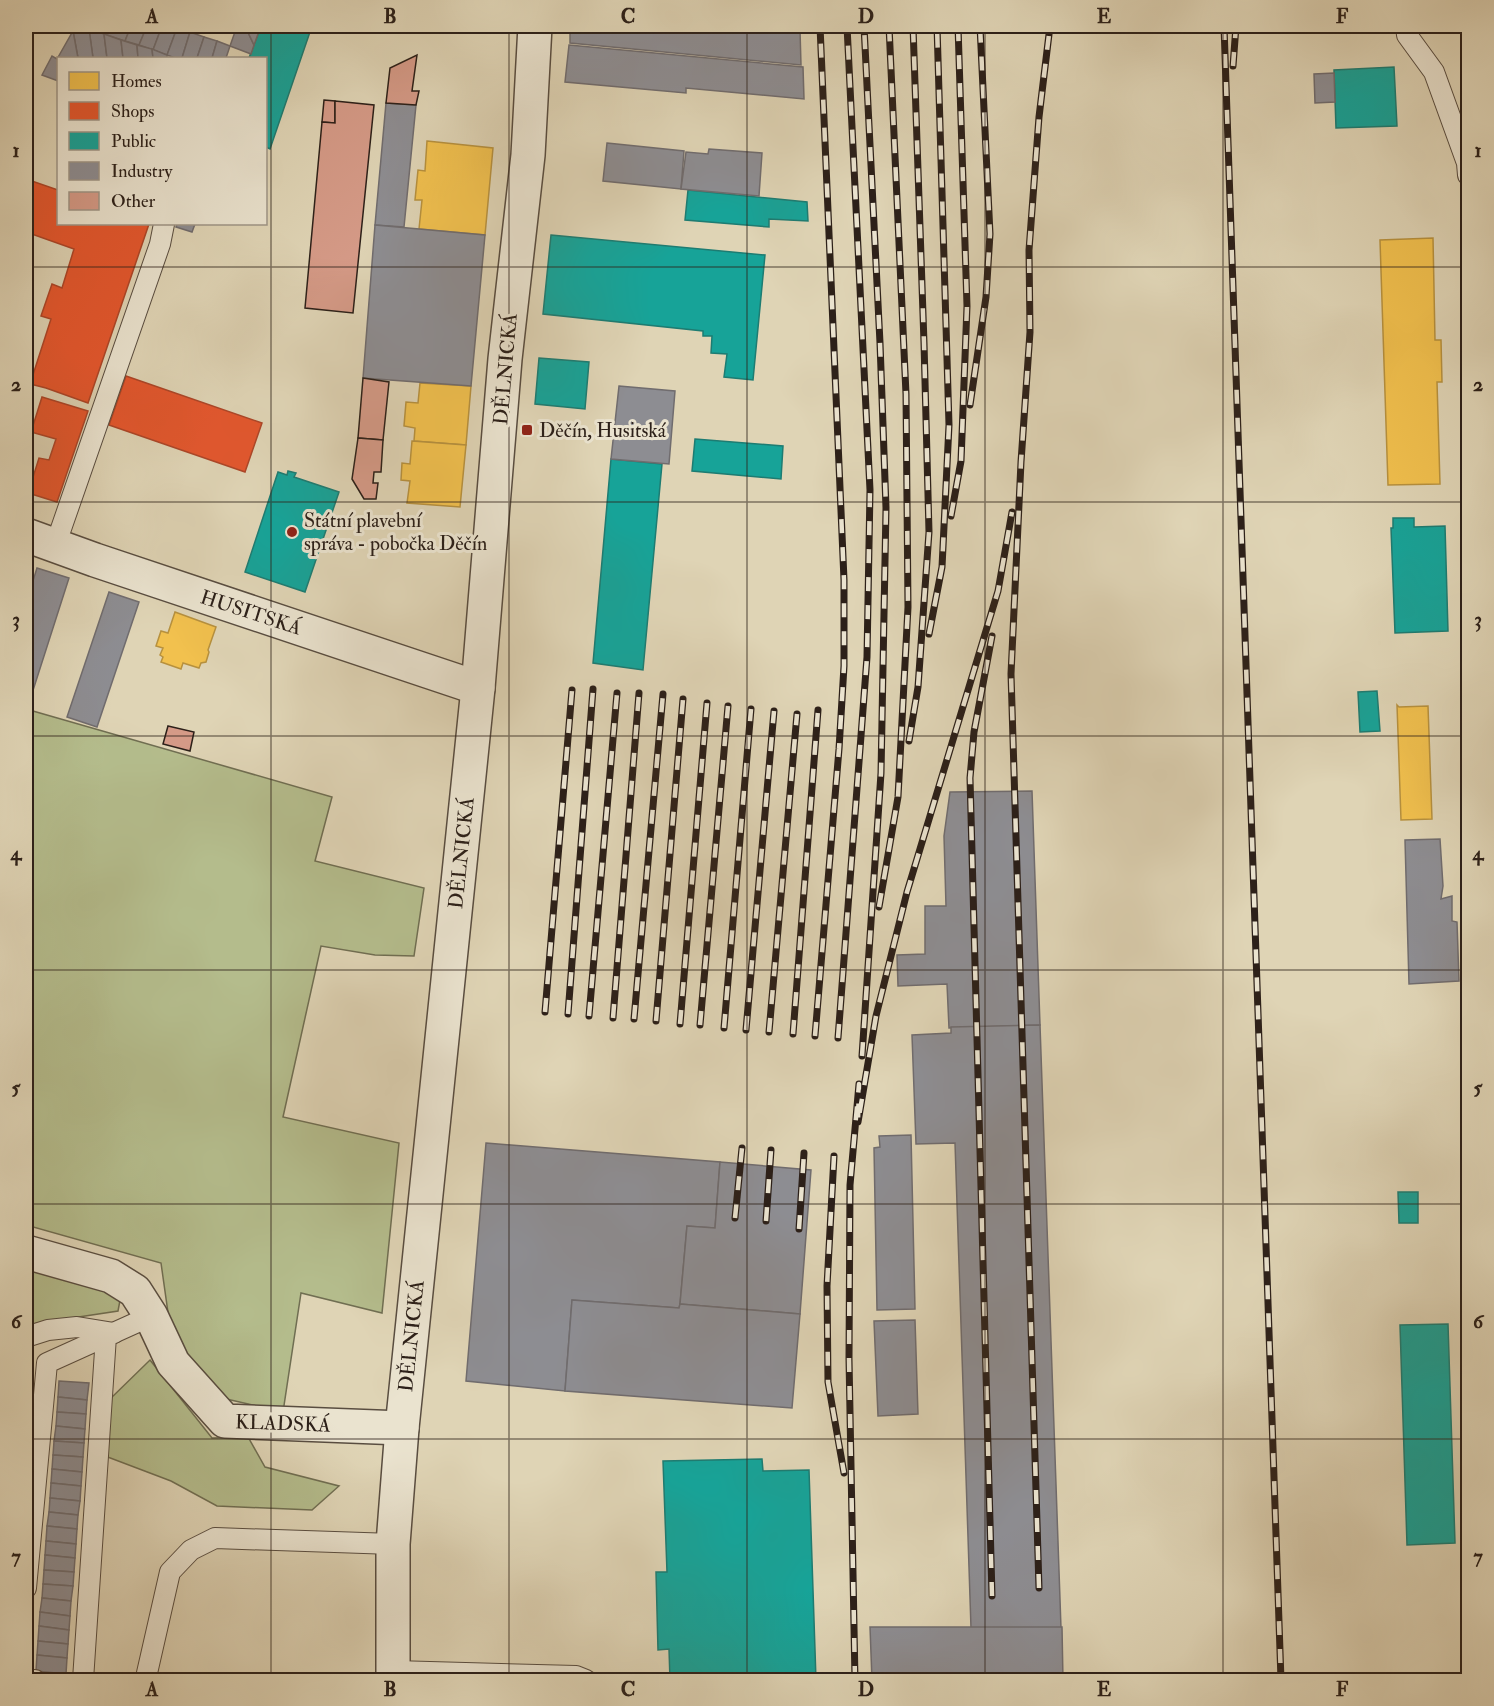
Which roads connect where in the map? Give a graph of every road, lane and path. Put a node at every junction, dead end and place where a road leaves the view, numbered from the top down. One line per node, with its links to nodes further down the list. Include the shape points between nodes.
1 (535, 26): 6 (street, DĚLNICKÁ, via 528,155 505,359)
2 (1406, 26): 3 (lane, via 1407,35 1434,72)
3 (1468, 175)
4 (164, 225): 5 (lane, via 157,254)
5 (40, 540): 6 (street, HUSITSKÁ)
6 (478, 688): 11 (street, DĚLNICKÁ)
7 (26, 1252): 8 (street, KLADSKÁ, via 111,1276 135,1291)
8 (151, 1316): 9 (lane); 11 (street, KLADSKÁ, via 173,1363 225,1421)
9 (110, 1334): 10 (lane, via 77,1327); 13 (lane, via 47,1363); 18 (lane)
10 (26, 1336)
11 (402, 1428): 12 (street, DĚLNICKÁ)
12 (393, 1544): 14 (street, DĚLNICKÁ); 19 (lane, via 215,1538 191,1550 170,1572)
13 (26, 1588)
14 (393, 1676): 15 (lane)
15 (457, 1677): 20 (lane, via 576,1676)
16 (26, 1680): 17 (lane)
17 (34, 1680)
18 (83, 1680)
19 (147, 1680)
20 (586, 1680)

